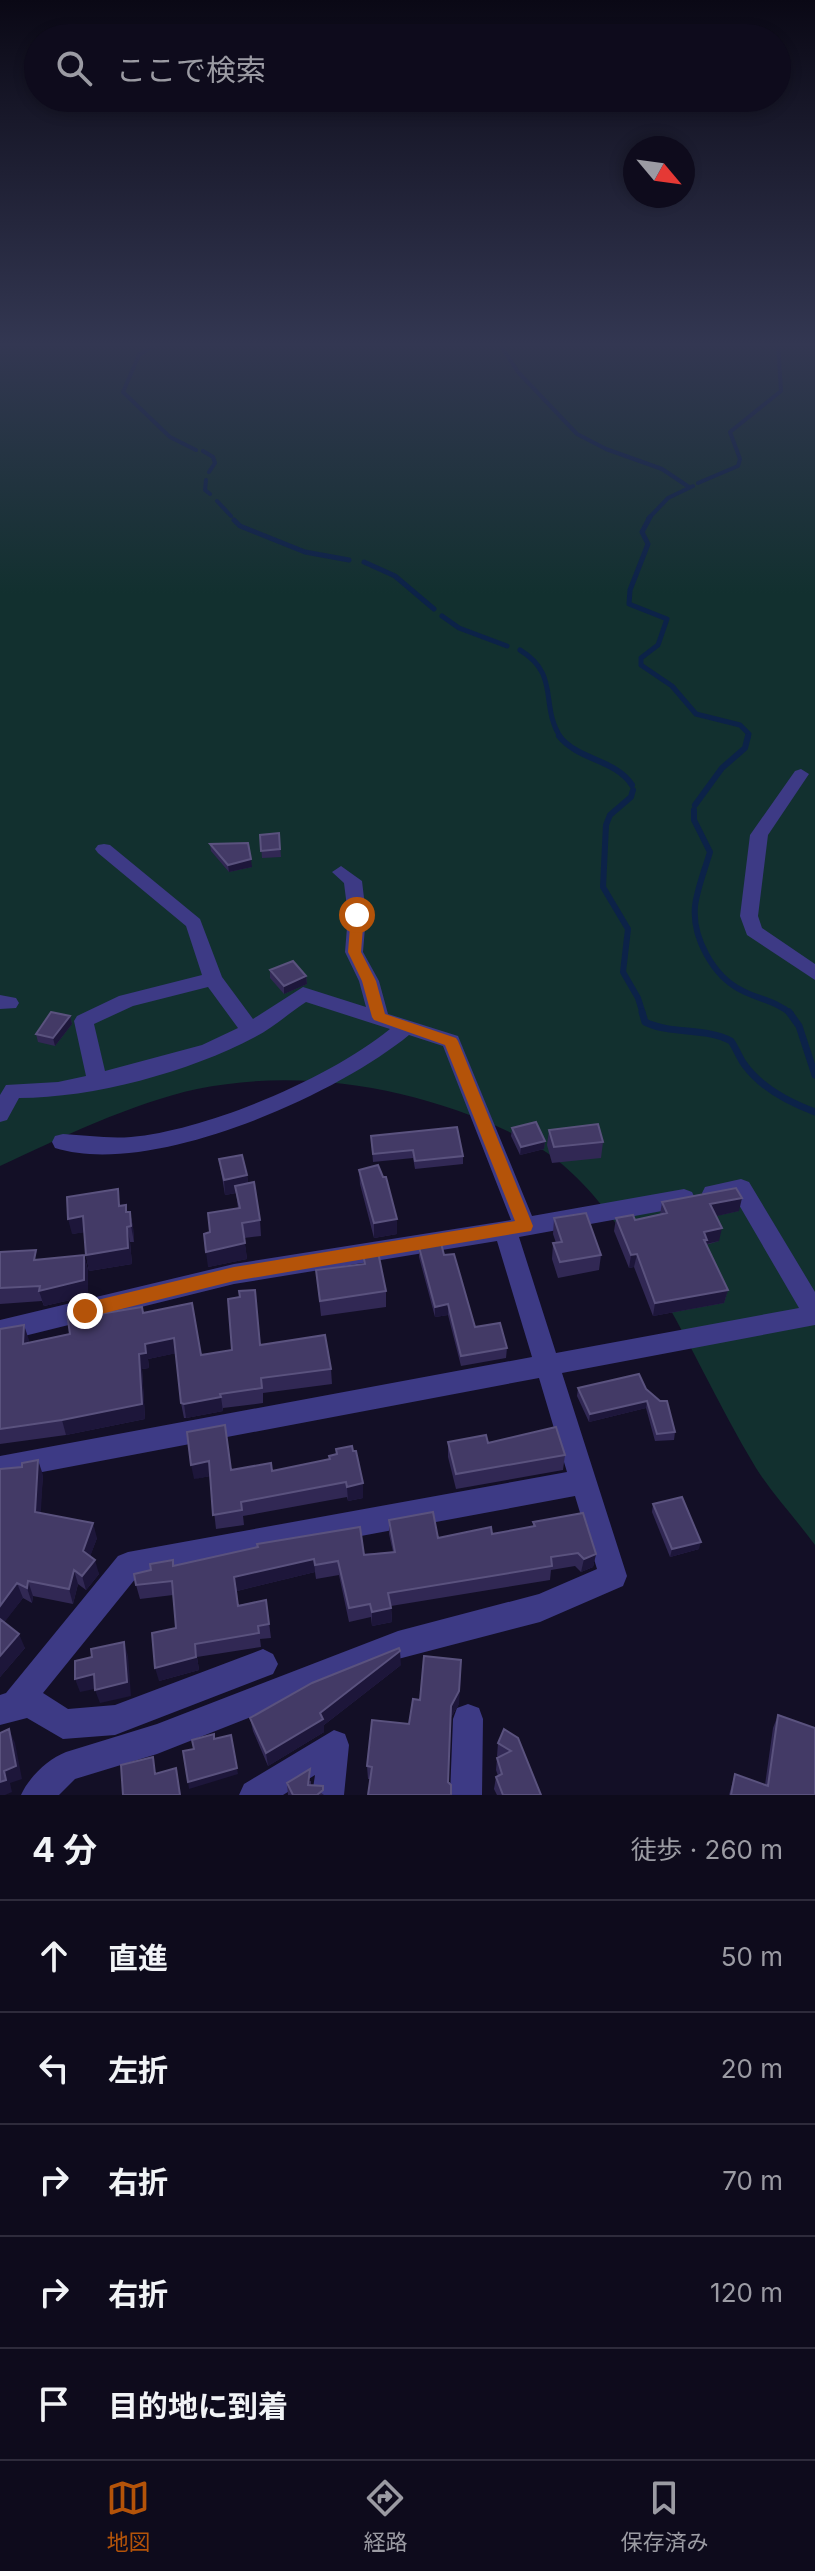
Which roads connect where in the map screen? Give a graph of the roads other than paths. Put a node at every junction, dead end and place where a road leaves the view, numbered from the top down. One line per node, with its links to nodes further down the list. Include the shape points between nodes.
1 (801, 774): 4 (street, via 759,835 749,916 754,931)
2 (104, 849): 5 (street, via 194,923)
3 (341, 872): 6 (street, via 353,881 354,952)
4 (815, 973)
5 (213, 979): 8 (street); 9 (street, via 123,1004 84,1021)
6 (379, 1017): 7 (street); 8 (street, via 303,994)
7 (405, 1027): 11 (street, via 354,1064 186,1135 131,1145); 12 (street, via 451,1041)
8 (251, 1031): 9 (street, via 209,1050)
9 (97, 1080): 10 (street, via 58,1090 13,1090)
10 (0, 1114)
11 (63, 1142)
12 (515, 1228): 13 (street, via 741,1188); 14 (street, via 234,1274); 15 (street)
13 (815, 1314): 15 (street)
14 (0, 1331)
15 (547, 1365): 16 (street); 17 (street)
16 (0, 1468)
17 (582, 1482): 19 (street, via 128,1566); 21 (street, via 613,1576 540,1608 398,1645 157,1739 66,1767)
18 (263, 1664): 19 (street, via 115,1720 63,1724 39,1704)
19 (9, 1706)
20 (468, 1719): 24 (street)
21 (37, 1795)
22 (255, 1795): 23 (street, via 334,1745)
23 (328, 1795)
24 (466, 1795)

